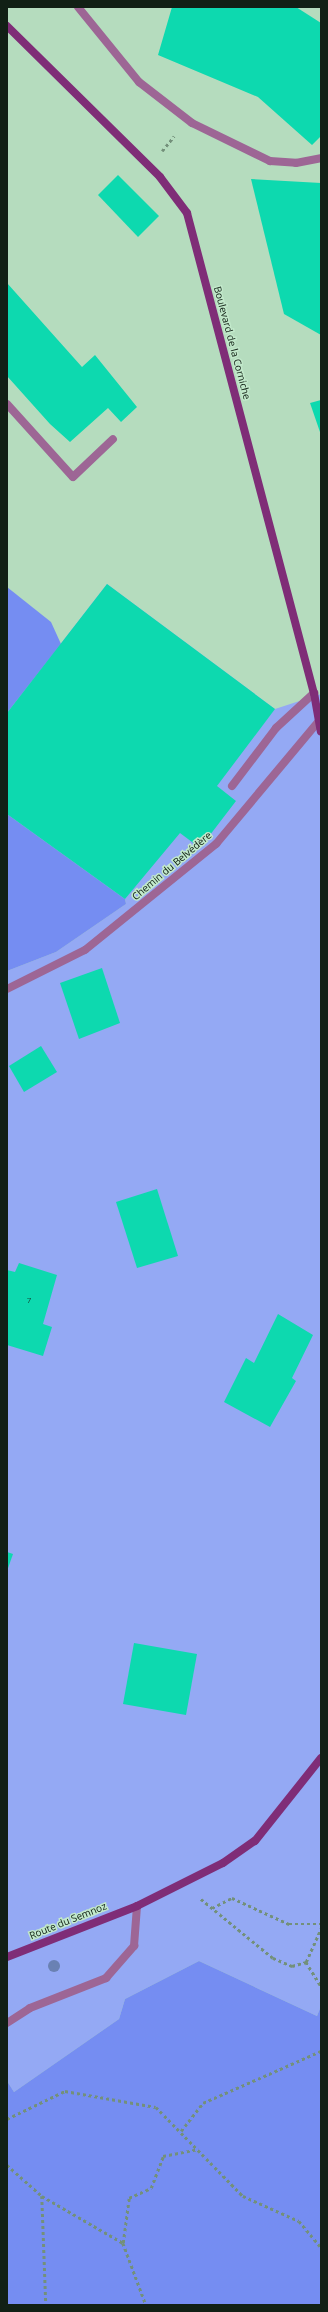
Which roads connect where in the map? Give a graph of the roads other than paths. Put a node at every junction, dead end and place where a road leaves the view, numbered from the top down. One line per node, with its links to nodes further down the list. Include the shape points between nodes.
1 (78, 7): 3 (street, via 139,82 192,123 270,161 296,163)
2 (7, 26): 6 (main road, Boulevard de la Corniche, via 160,177 187,213)
3 (321, 158)
4 (7, 404): 5 (street, via 73,477)
5 (113, 439)
6 (314, 692): 7 (main road, Boulevard de la Corniche); 9 (street, via 276,728)
7 (319, 721): 8 (main road, Boulevard de la Corniche); 10 (street, Chemin du Belvédère, via 216,844 85,950)
8 (321, 731)
9 (232, 786)
10 (7, 989)
11 (321, 1758): 12 (main road, via 255,1840 184,1884)
12 (137, 1906): 13 (main road, Route du Semnoz); 14 (street, via 134,1946 122,1963 94,1984 30,2008)
13 (7, 1957)
14 (7, 2023)

